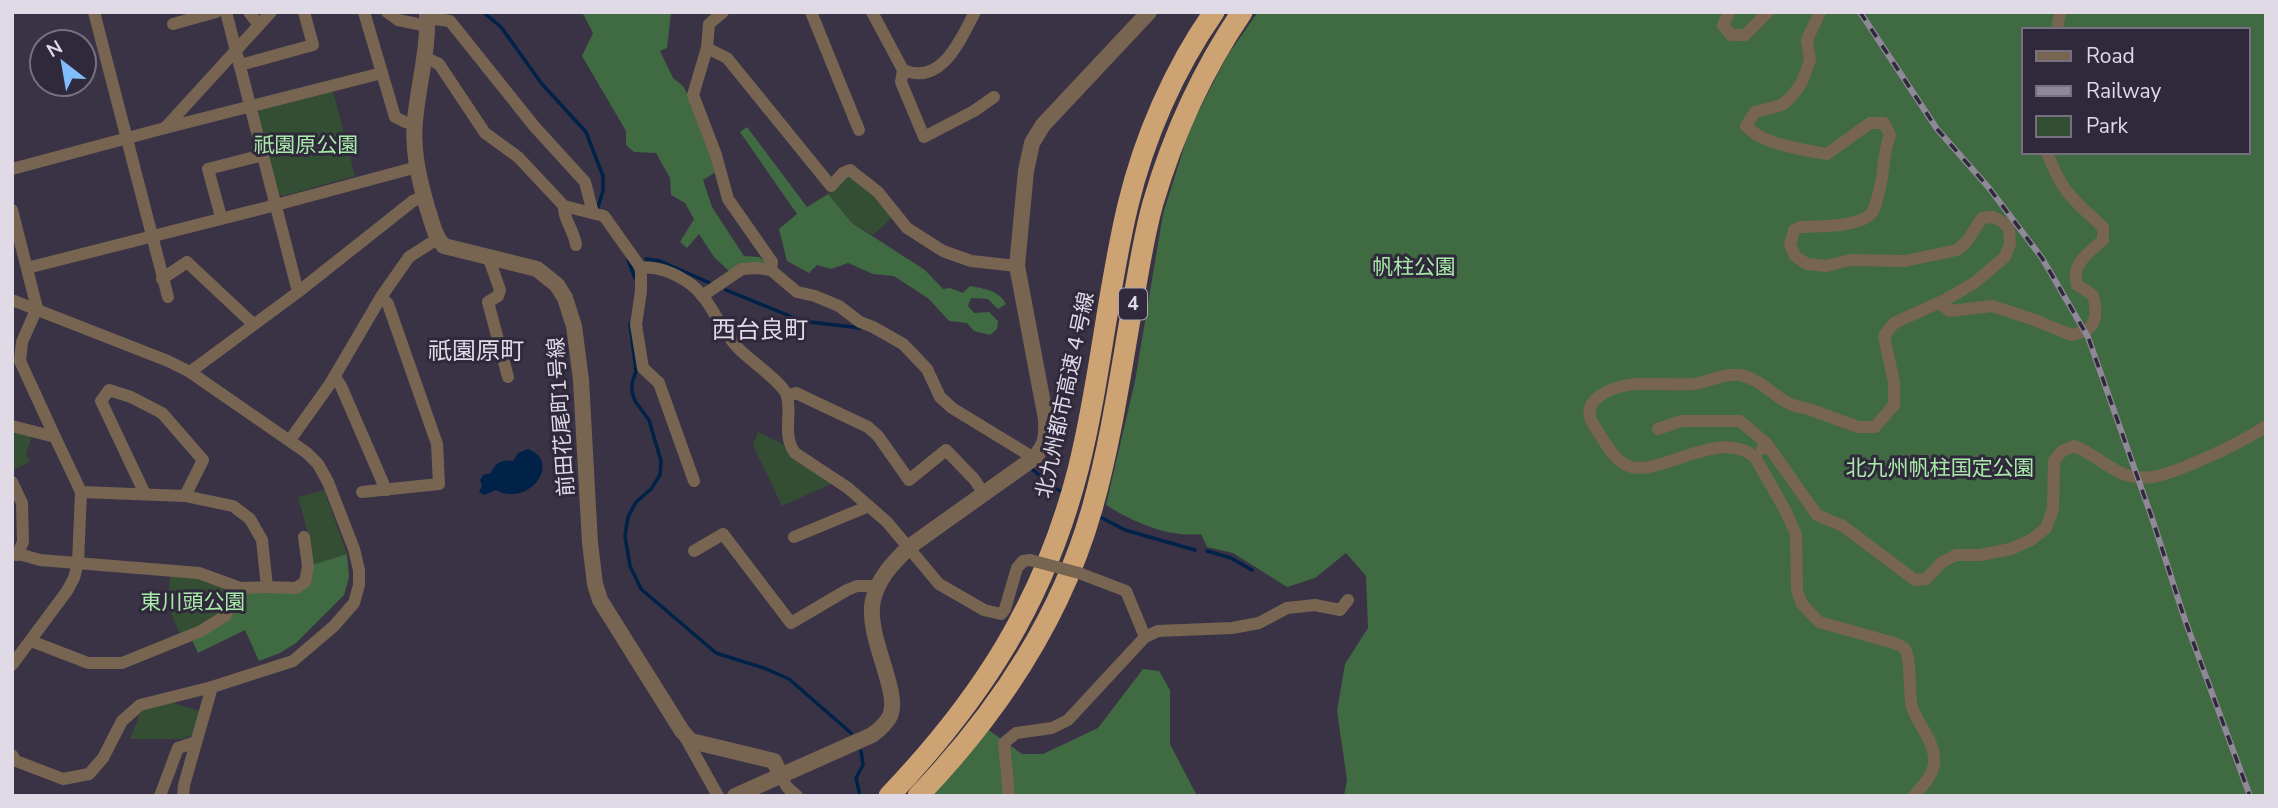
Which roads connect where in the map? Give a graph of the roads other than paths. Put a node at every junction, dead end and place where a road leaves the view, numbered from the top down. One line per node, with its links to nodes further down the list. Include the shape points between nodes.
1 (94, 12): 33 (street)
2 (216, 12): 20 (street)
3 (226, 12): 23 (street)
4 (249, 12): 21 (street)
5 (271, 12): 21 (street)
6 (304, 12): 25 (street, via 313,45)
7 (365, 12): 27 (street)
8 (387, 12): 19 (street, via 398,20)
9 (723, 12): 22 (street, via 709,24)
10 (811, 12): 32 (street)
11 (872, 12): 26 (street)
12 (975, 12): 26 (street, via 942,64 915,75)
13 (1149, 12): 48 (street, via 1043,125 1032,144)
14 (1214, 12): 106 (highway, 北九州都市高速４号線 / 4, via 1188,54 1153,129 1128,202 1078,469 1042,577 990,674 944,736)
15 (1242, 12): 87 (highway, 4, via 1209,65 1176,135 1153,205 1112,424)
16 (1729, 12): 17 (street, via 1723,25 1731,35 1745,35)
17 (1768, 12)
18 (1820, 12): 58 (street, via 1807,40 1810,60 1802,82 1782,105 1755,112 1745,126 1752,134 1827,154 1870,123 1884,123 1890,135 1882,180 1866,218 1800,227 1794,230 1790,245 1795,256 1807,264 1905,261 1957,250 1982,218 2003,222 2009,229 2010,244 2005,257)
19 (427, 19): 24 (street); 42 (street, via 450,21 585,182)
20 (173, 24)
21 (259, 25): 23 (street)
22 (707, 48): 48 (street, via 727,58 831,186 850,170 878,192 907,228 943,251 971,261); 51 (street, via 693,95 728,199 772,262)
23 (236, 49): 25 (street); 31 (street)
24 (424, 57): 30 (street); 40 (street, via 439,64 485,133 518,157)
25 (240, 65): 29 (street)
26 (902, 70): 28 (street, via 901,82 925,137)
27 (382, 73): 29 (street); 30 (street, via 395,117)
28 (994, 97)
29 (251, 107): 31 (street); 35 (street)
30 (414, 123): 36 (street)
31 (165, 128): 33 (street)
32 (859, 130)
33 (128, 139): 37 (street); 44 (street)
34 (2047, 154): 58 (street, via 2067,195 2104,227 2103,240 2078,263 2074,275 2077,285 2093,295 2096,308 2088,329 2071,335 1992,306 1950,311)
35 (262, 155): 39 (street); 43 (street, via 208,169)
36 (417, 167): 38 (street); 39 (street)
37 (12, 169)
38 (424, 196): 45 (street); 53 (street)
39 (276, 205): 43 (street); 53 (street)
40 (564, 206): 42 (street); 46 (street)
41 (12, 210): 49 (street)
42 (597, 214): 50 (street)
43 (221, 217): 44 (street)
44 (151, 236): 49 (street); 52 (street)
45 (437, 239): 47 (street, 前田花尾町1号線, via 444,246); 56 (street, via 409,257)
46 (576, 245)
47 (488, 256): 63 (street, via 500,290 488,302); 97 (street, 前田花尾町1号線, via 537,269 557,285 568,305 581,380 595,584 600,600)
48 (1017, 266): 72 (street, via 1046,419 1047,440)
49 (27, 268): 59 (street)
50 (641, 268): 54 (street, via 653,267 687,282); 73 (street, via 636,326 643,368 659,383)
51 (771, 270): 54 (street, via 742,269); 72 (street, via 797,292 839,306 903,344 927,369 940,397 952,408)
52 (162, 279): 55 (street); 60 (street, via 187,262)
53 (298, 292): 60 (street)
54 (702, 296): 64 (street, via 725,335 781,384)
55 (168, 297)
56 (381, 297): 62 (street); 75 (street, via 388,304 437,444 439,484)
57 (12, 300): 59 (street)
58 (1940, 303): 71 (street, via 1894,323 1884,336 1894,405 1875,427 1858,427 1797,408 1760,382 1741,376 1726,375 1695,384 1625,385 1605,392 1590,408 1590,419 1607,446 1623,464 1634,468 1702,450 1730,448)
59 (37, 308): 61 (street); 68 (street, via 22,342 20,360)
60 (253, 324): 61 (street)
61 (190, 372): 69 (street)
62 (334, 377): 69 (street); 75 (street)
63 (508, 377)
64 (787, 396): 79 (street, via 796,393 868,427 909,480 946,450); 81 (street, via 789,444 795,453)
65 (12, 426): 68 (street)
66 (2266, 426): 70 (street, via 2191,464 2151,478 2128,476 2074,446 2062,451 2054,461 2053,509 2046,528 2011,549 1956,555 1926,579 1915,580 1843,526 1817,515)
67 (1658, 429): 70 (street, via 1681,421 1740,421)
68 (55, 437): 76 (street)
69 (290, 440): 96 (street, via 318,464 328,482 359,570 354,603 293,661)
70 (1766, 443): 71 (street)
71 (1755, 457): 109 (street, via 1796,534 1797,591 1802,604 1819,622 1894,643 1908,656 1913,708 1934,750 1930,777)
72 (1034, 458): 79 (street)
73 (694, 481)
74 (12, 482): 86 (street, via 22,503 23,542)
75 (386, 490): 77 (street)
76 (81, 492): 78 (street); 88 (street)
77 (362, 492)
78 (145, 494): 80 (street); 80 (street, via 101,401 108,390 162,413 203,460)
79 (984, 494): 84 (street)
80 (185, 496): 90 (street, via 233,506 250,519 262,540)
81 (869, 506): 83 (street); 84 (street)
82 (304, 537): 90 (street, via 305,582 296,588)
83 (794, 537)
84 (909, 547): 87 (street, bridge, via 939,584 984,610 1001,614 1023,561); 89 (street)
85 (694, 551): 89 (street, via 723,534 791,623 847,590)
86 (15, 554): 88 (street)
87 (1078, 562): 93 (street, via 1126,591); 107 (highway, 4, via 1009,686)
88 (78, 563): 91 (street, via 199,573); 94 (street, via 67,592)
89 (878, 586): 100 (street, via 871,616 892,698 891,714 872,735)
90 (267, 587): 91 (street)
91 (240, 588): 94 (street, via 225,616 201,631 122,663 88,663)
92 (1348, 600): 93 (street, via 1340,610 1315,605 1287,608 1248,625 1158,631)
93 (1145, 637): 108 (street, via 1068,720 1052,728 1016,733 1004,743)
94 (31, 642): 95 (street)
95 (12, 665)
96 (212, 687): 98 (street); 99 (street, via 140,705 122,722 89,774 63,779 16,761)
97 (682, 731): 100 (street, via 691,741 774,761); 103 (street)
98 (196, 742): 101 (street, via 178,748); 102 (street)
99 (12, 755)
100 (781, 776): 104 (street); 105 (street)
101 (160, 796)
102 (183, 796)
103 (718, 796)
104 (735, 796)
105 (797, 796)
106 (889, 796)
107 (918, 796)
108 (1009, 796)
109 (1914, 796)

